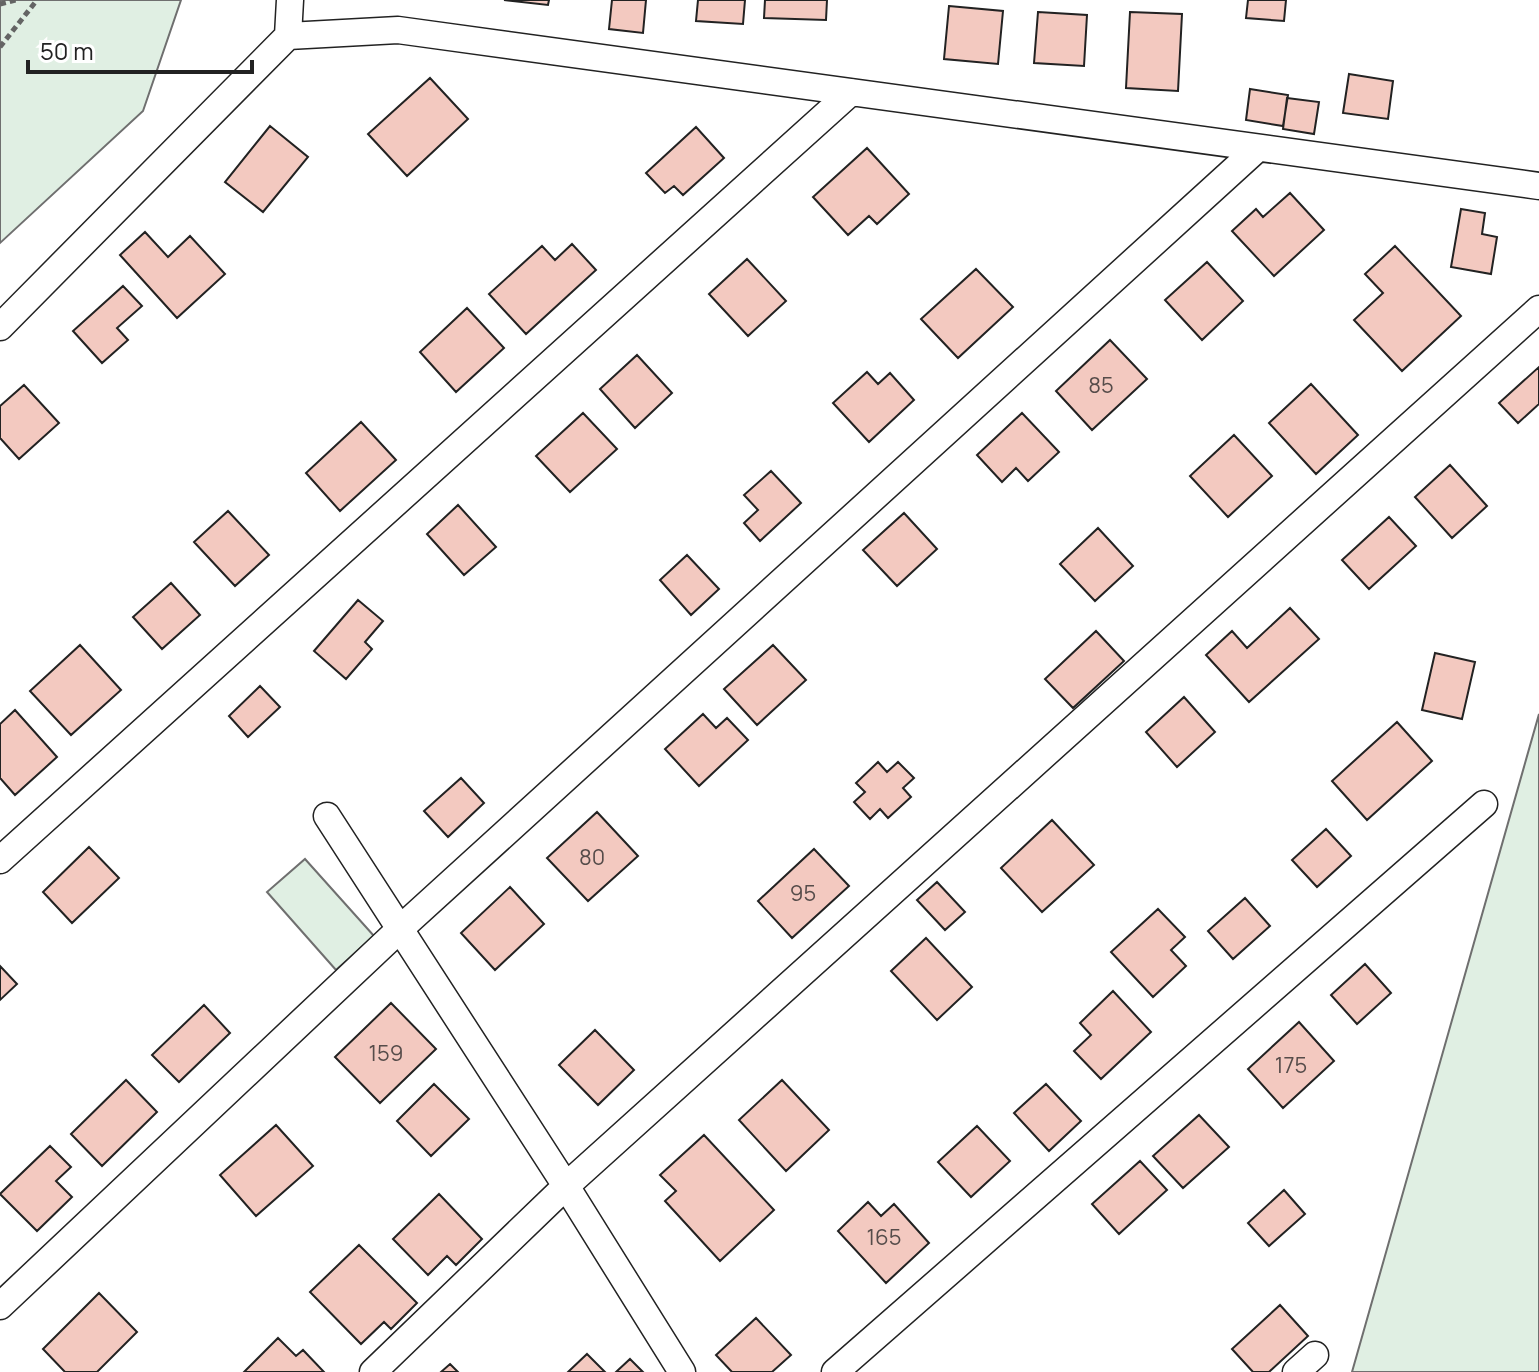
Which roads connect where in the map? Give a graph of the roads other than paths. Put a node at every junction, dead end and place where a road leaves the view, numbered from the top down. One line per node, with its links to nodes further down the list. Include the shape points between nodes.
1 (290, 0): 2 (street)
2 (288, 36): 3 (street, via 398,30); 7 (street)
3 (851, 92): 4 (street); 10 (street)
4 (1258, 148): 5 (street); 11 (street)
5 (1539, 186)
6 (1539, 309): 12 (street)
7 (0, 327)
8 (1484, 804): 16 (street)
9 (327, 816): 11 (street)
10 (0, 860)
11 (401, 928): 12 (street); 13 (street)
12 (566, 1186): 14 (street); 15 (street)
13 (0, 1306)
14 (373, 1372)
15 (682, 1372)
16 (835, 1372)

